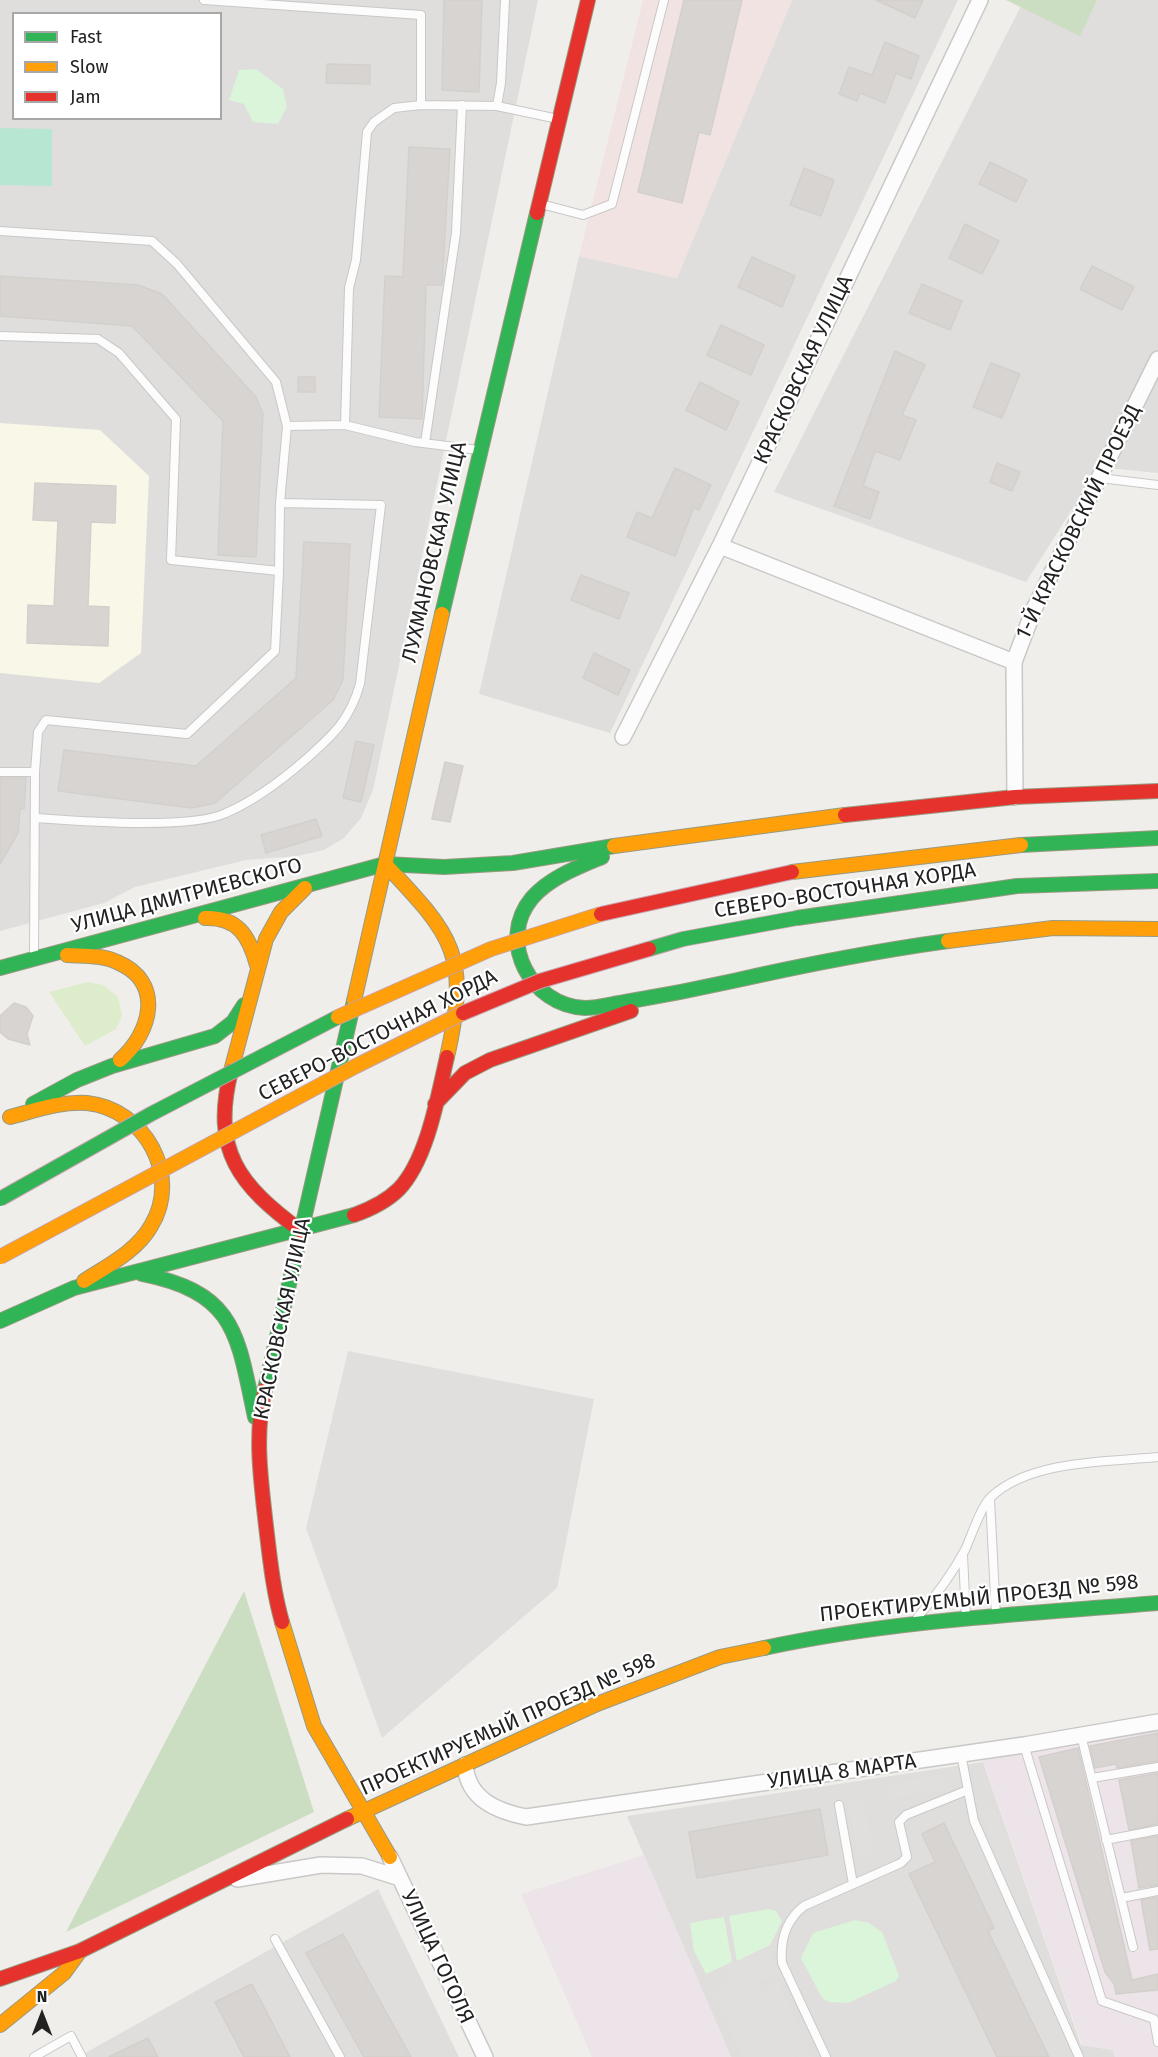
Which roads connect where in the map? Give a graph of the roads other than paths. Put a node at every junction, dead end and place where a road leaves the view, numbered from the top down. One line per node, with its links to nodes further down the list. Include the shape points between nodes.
1 (204, 0): 6 (lane, via 421,15)
2 (505, 0): 8 (lane)
3 (588, 0): 9 (main road, ЛУХМАНОВСКАЯ УЛИЦА)
4 (664, 0): 10 (lane, via 612,204 583,215)
5 (980, 0): 21 (street, КРАСКОВСКАЯ УЛИЦА)
6 (421, 105): 7 (lane); 14 (lane, via 394,108 367,132 356,260 349,288)
7 (462, 105): 8 (lane); 16 (lane, via 456,233)
8 (497, 106): 9 (lane)
9 (560, 119): 10 (main road, ЛУХМАНОВСКАЯ УЛИЦА)
10 (540, 203): 17 (main road, ЛУХМАНОВСКАЯ УЛИЦА)
11 (0, 231): 15 (lane, via 152,241 177,264 276,382)
12 (0, 336): 22 (lane, via 98,339 119,353 176,419 171,560)
13 (1158, 358): 18 (street, 1-Й КРАСКОВСКИЙ ПРОЕЗД)
14 (345, 425): 15 (lane); 16 (lane)
15 (287, 426): 20 (lane)
16 (425, 443): 17 (lane)
17 (480, 450): 32 (main road, ЛУХМАНОВСКАЯ УЛИЦА)
18 (1100, 478): 19 (lane); 23 (street, 1-Й КРАСКОВСКИЙ ПРОЕЗД, via 1034,609)
19 (1158, 485)
20 (280, 502): 22 (lane); 29 (lane, via 381,505 360,684 354,708 335,733 278,783 225,814 183,822)
21 (720, 546): 23 (street); 24 (street, КРАСКОВСКАЯ УЛИЦА)
22 (279, 571): 26 (lane, via 275,651 187,734 46,720 38,732)
23 (1014, 662): 28 (street, 1-Й КРАСКОВСКИЙ ПРОЕЗД)
24 (623, 736)
25 (0, 772): 26 (lane)
26 (35, 772): 29 (lane)
27 (1158, 791): 28 (main road)
28 (1015, 797): 31 (main road)
29 (36, 818): 38 (lane)
30 (1158, 838): 47 (main road, СЕВЕРО-ВОСТОЧНАЯ ХОРДА, bridge, via 1013,845 792,872 669,897 529,935 425,975 319,1025)
31 (633, 843): 32 (main road, УЛИЦА ДМИТРИЕВСКОГО, via 544,860 491,865); 41 (main road, via 585,864 536,894 526,906 518,934 522,965 539,990 569,1007 585,1008)
32 (385, 864): 34 (main road, УЛИЦА ДМИТРИЕВСКОГО); 44 (main road, via 441,929 452,950 458,975 457,1007); 45 (main road, ЛУХМАНОВСКАЯ УЛИЦА)
33 (1158, 881): 49 (main road, СЕВЕРО-ВОСТОЧНАЯ ХОРДА, bridge, via 1017,886 797,918 683,939 540,981 486,1001 356,1066)
34 (306, 886): 35 (main road, УЛИЦА ДМИТРИЕВСКОГО); 39 (main road, via 271,926)
35 (178, 921): 37 (main road, УЛИЦА ДМИТРИЕВСКОГО); 39 (main road, via 212,917 238,926 252,942)
36 (1158, 929): 41 (main road, via 1053,928 936,943 824,961)
37 (49, 954): 38 (main road, УЛИЦА ДМИТРИЕВСКОГО); 43 (main road, via 110,959 122,963 142,984 148,1001 148,1026 127,1056)
38 (34, 958): 40 (main road, УЛИЦА ДМИТРИЕВСКОГО)
39 (257, 965): 42 (main road)
40 (0, 968)
41 (686, 992): 44 (main road, via 490,1060 465,1073)
42 (251, 994): 43 (main road, via 233,1022 215,1036); 48 (main road, via 225,1109 227,1147 245,1183)
43 (112, 1066): 46 (main road, via 77,1080)
44 (434, 1105): 48 (main road, via 424,1144 399,1189 370,1210)
45 (327, 1115): 48 (main road, КРАСКОВСКАЯ УЛИЦА)
46 (5, 1120): 51 (main road, via 72,1103 101,1106 139,1127 155,1151 162,1187 153,1224 133,1247)
47 (0, 1199)
48 (301, 1231): 50 (main road); 53 (main road, КРАСКОВСКАЯ УЛИЦА, via 267,1373)
49 (0, 1257)
50 (132, 1273): 51 (main road); 53 (main road, via 183,1282 207,1295 224,1313 240,1352)
51 (74, 1288): 52 (main road)
52 (0, 1321)
53 (259, 1434): 70 (main road, КРАСКОВСКАЯ УЛИЦА, via 262,1514 274,1594 314,1726)
54 (1158, 1457): 55 (lane, via 1033,1472)
55 (990, 1497): 56 (lane); 58 (lane)
56 (963, 1553): 59 (lane); 60 (lane, via 933,1600)
57 (1158, 1603): 58 (main road, ПРОЕКТИРУЕМЫЙ ПРОЕЗД № 598)
58 (996, 1616): 59 (main road, ПРОЕКТИРУЕМЫЙ ПРОЕЗД № 598)
59 (966, 1618): 60 (main road, ПРОЕКТИРУЕМЫЙ ПРОЕЗД № 598)
60 (912, 1623): 65 (main road, ПРОЕКТИРУЕМЫЙ ПРОЕЗД № 598, via 822,1635 720,1657 597,1704)
61 (1158, 1722): 62 (street, УЛИЦА 8 МАРТА)
62 (1081, 1735): 63 (street, УЛИЦА 8 МАРТА); 67 (lane)
63 (1024, 1745): 64 (street, УЛИЦА 8 МАРТА); 84 (lane, via 1102,2001 1154,2019)
64 (961, 1754): 65 (street, УЛИЦА 8 МАРТА, via 526,1817 489,1805 466,1781); 68 (lane)
65 (465, 1765): 70 (main road, ПРОЕКТИРУЕМЫЙ ПРОЕЗД № 598)
66 (1158, 1767): 67 (lane)
67 (1092, 1778): 72 (lane)
68 (968, 1790): 76 (lane, via 906,1815 899,1822 907,1857); 90 (lane, via 974,1821)
69 (839, 1805): 76 (lane)
70 (365, 1811): 73 (main road, КРАСКОВСКАЯ УЛИЦА); 75 (main road, ПРОЕКТИРУЕМЫЙ ПРОЕЗД № 598)
71 (1158, 1830): 72 (lane)
72 (1106, 1840): 78 (lane)
73 (390, 1857): 74 (street, УЛИЦА ГОГОЛЯ)
74 (400, 1878): 75 (street, via 362,1866 321,1865); 88 (street, УЛИЦА ГОГОЛЯ)
75 (219, 1882): 81 (main road, ПРОЕКТИРУЕМЫЙ ПРОЕЗД № 598)
76 (853, 1884): 89 (lane, via 804,1905 794,1914 783,1941 782,1963)
77 (1158, 1891): 78 (lane)
78 (1121, 1898): 80 (lane)
79 (275, 1939): 87 (lane)
80 (1133, 1947)
81 (80, 1951): 82 (main road, ПРОЕКТИРУЕМЫЙ ПРОЕЗД № 598); 83 (main road, via 64,1973)
82 (0, 1978)
83 (0, 2025)
84 (1158, 2042)
85 (34, 2057): 86 (lane, via 71,2036)
86 (82, 2057)
87 (340, 2057)
88 (485, 2057)
89 (826, 2057)
90 (1079, 2057)

